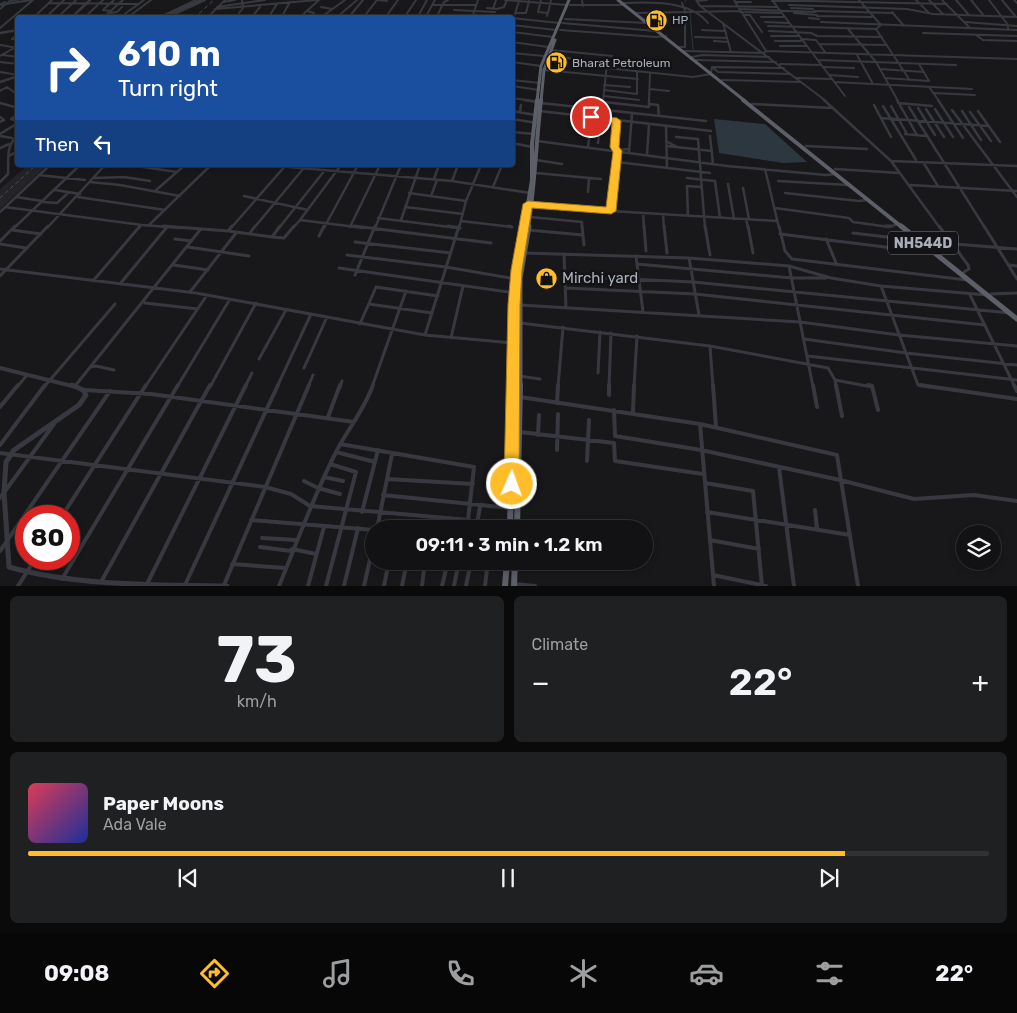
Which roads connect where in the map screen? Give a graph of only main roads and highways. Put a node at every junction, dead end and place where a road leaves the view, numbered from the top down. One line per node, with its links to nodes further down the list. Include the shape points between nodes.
1 (569, 2): 3 (highway)
2 (621, 2): 4 (highway, NH544D); 4 (highway, NH544D)
3 (558, 30): 5 (highway); 5 (highway)
4 (665, 36): 7 (highway, NH544D); 7 (highway, NH544D)
5 (549, 48): 6 (highway)
6 (542, 69): 8 (highway); 8 (highway)
7 (711, 71): 10 (highway, NH544D); 10 (highway, NH544D)
8 (539, 102): 9 (highway)
9 (537, 123): 11 (highway, via 532,147); 11 (highway, via 536,173)
10 (835, 172): 12 (highway, NH544D); 12 (highway, NH544D)
11 (530, 204): 14 (highway); 14 (highway, via 516,278)
12 (939, 254): 13 (highway, NH544D); 13 (highway, NH544D)
13 (989, 294): 15 (highway, NH544D); 16 (highway, NH544D)
14 (517, 305): 17 (highway, via 513,343); 18 (highway, via 520,432)
15 (1017, 314)
16 (1017, 319)
17 (510, 520)
18 (517, 520)
19 (506, 570): 22 (highway)
20 (515, 570): 21 (highway)
21 (514, 585)
22 (505, 586)

